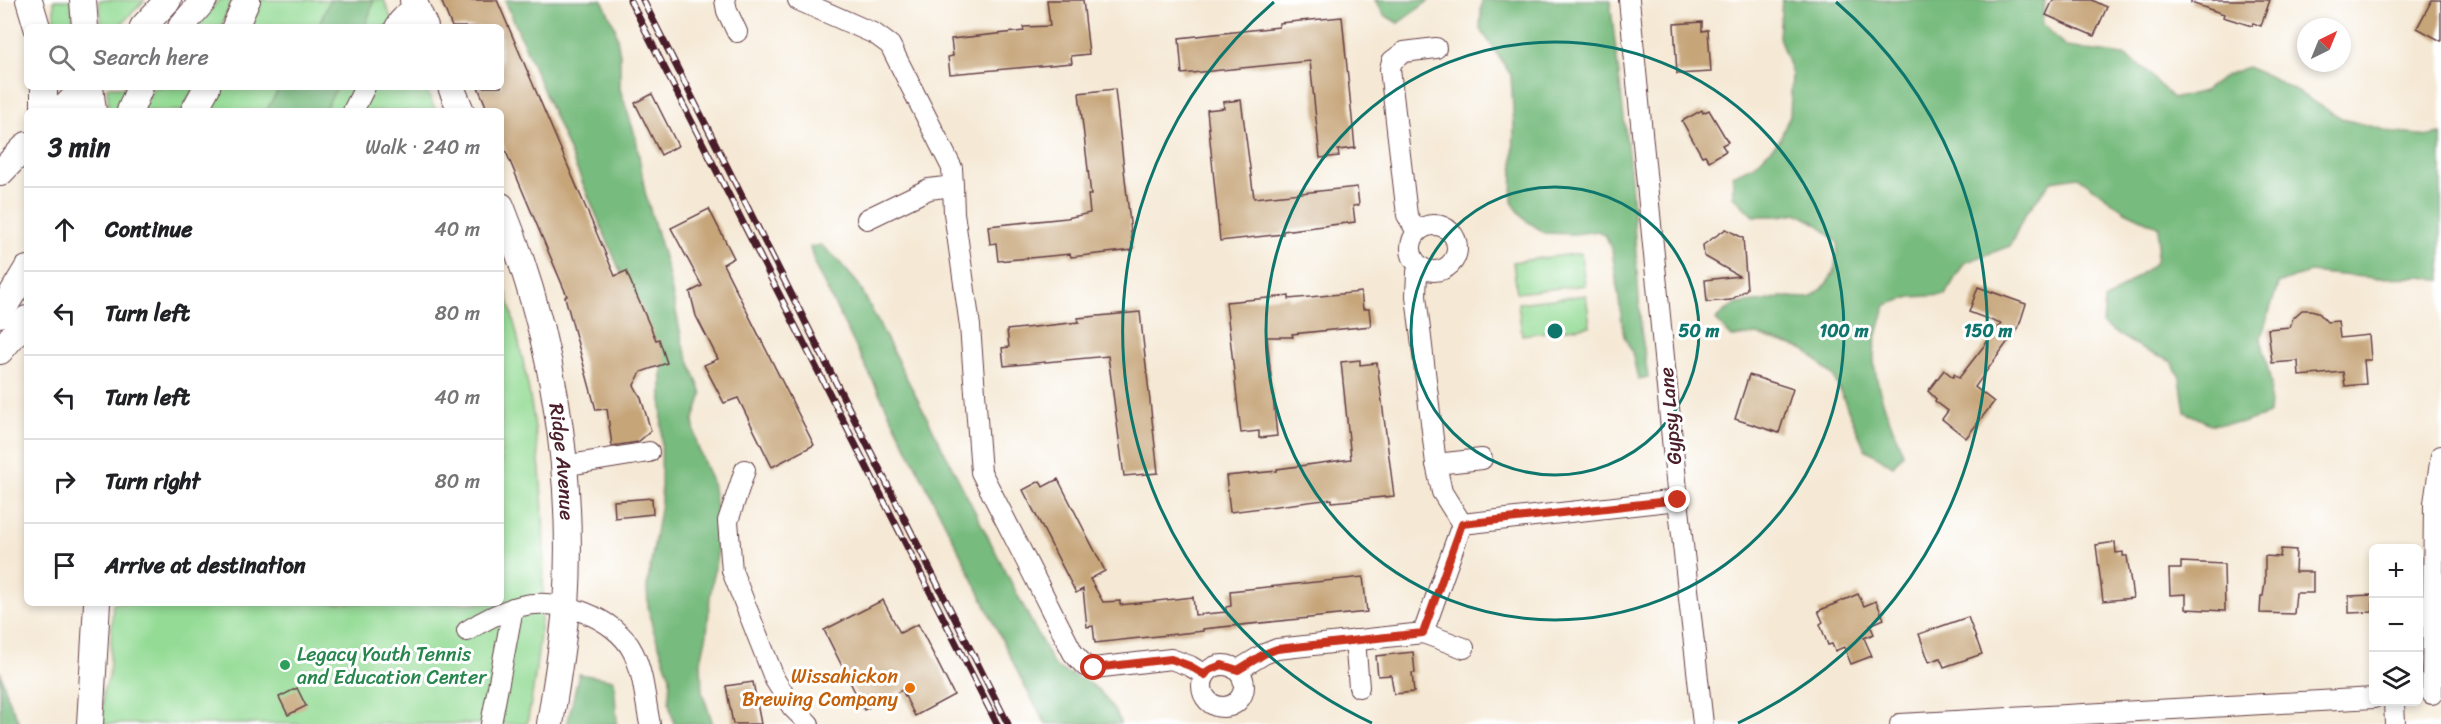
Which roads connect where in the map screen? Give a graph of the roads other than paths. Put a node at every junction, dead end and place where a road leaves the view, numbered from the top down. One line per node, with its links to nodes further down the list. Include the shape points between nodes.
1 (28, 0): 11 (main road)
2 (45, 0): 12 (main road)
3 (83, 0): 13 (main road)
4 (168, 0): 14 (main road)
5 (204, 0): 15 (main road)
6 (247, 0): 16 (main road)
7 (725, 0): 18 (street)
8 (798, 0): 34 (street, via 875,34 890,45 949,160)
9 (1629, 0): 49 (street, Gypsy Lane)
10 (417, 10): 17 (street)
11 (36, 24)
12 (44, 24)
13 (85, 24)
14 (146, 24)
15 (184, 24)
16 (236, 24)
17 (397, 24)
18 (736, 32)
19 (1436, 48): 37 (street, via 1404,52 1392,61 1390,69 1407,215)
20 (44, 90): 27 (main road)
21 (82, 90): 28 (main road)
22 (90, 90): 29 (main road)
23 (139, 90): 30 (main road)
24 (205, 90): 31 (main road)
25 (364, 90): 32 (street)
26 (452, 90): 33 (main road)
27 (44, 108)
28 (64, 108)
29 (93, 108)
30 (131, 108)
31 (196, 108)
32 (354, 108)
33 (460, 108)
34 (953, 186): 36 (street, via 929,189); 59 (street, via 970,326 981,472 1073,653 1085,666 1094,668 1171,659)
35 (504, 214): 47 (main road, Ridge Avenue, via 524,268 547,352)
36 (867, 219)
37 (1417, 232): 38 (street, via 1411,246); 38 (street, via 1430,225 1445,228 1457,246 1453,261 1442,269)
38 (1420, 266): 46 (street, via 1416,296)
39 (24, 274): 40 (main road)
40 (0, 314)
41 (24, 323): 42 (main road)
42 (0, 351)
43 (649, 452): 47 (street)
44 (2441, 456): 61 (street, via 2434,503)
45 (1482, 459): 46 (street)
46 (1436, 464): 50 (street, via 1442,492)
47 (563, 466): 52 (main road, Ridge Avenue, via 568,552)
48 (745, 470): 68 (street, via 728,521 732,571 775,680 792,707)
49 (1678, 500): 50 (street); 69 (street, Gypsy Lane)
50 (1462, 524): 55 (street)
51 (97, 606): 64 (main road)
52 (566, 607): 53 (street, via 535,604); 66 (main road, Ridge Avenue); 67 (street, via 609,623 626,640 638,663)
53 (513, 608): 54 (street); 65 (street)
54 (467, 631)
55 (1423, 633): 56 (street); 57 (street)
56 (1355, 640): 58 (street, via 1277,649); 60 (street)
57 (1464, 648)
58 (1238, 670): 59 (street, via 1222,665); 59 (street, via 1244,681 1243,693 1236,703 1225,707 1213,705 1205,697)
59 (1205, 675)
60 (1359, 687)
61 (2431, 694)
62 (2369, 698): 70 (street)
63 (2394, 706): 71 (street)
64 (90, 721)
65 (491, 724)
66 (550, 724)
67 (650, 724)
68 (809, 724)
69 (1703, 724)
70 (1900, 724)
71 (2395, 724)

